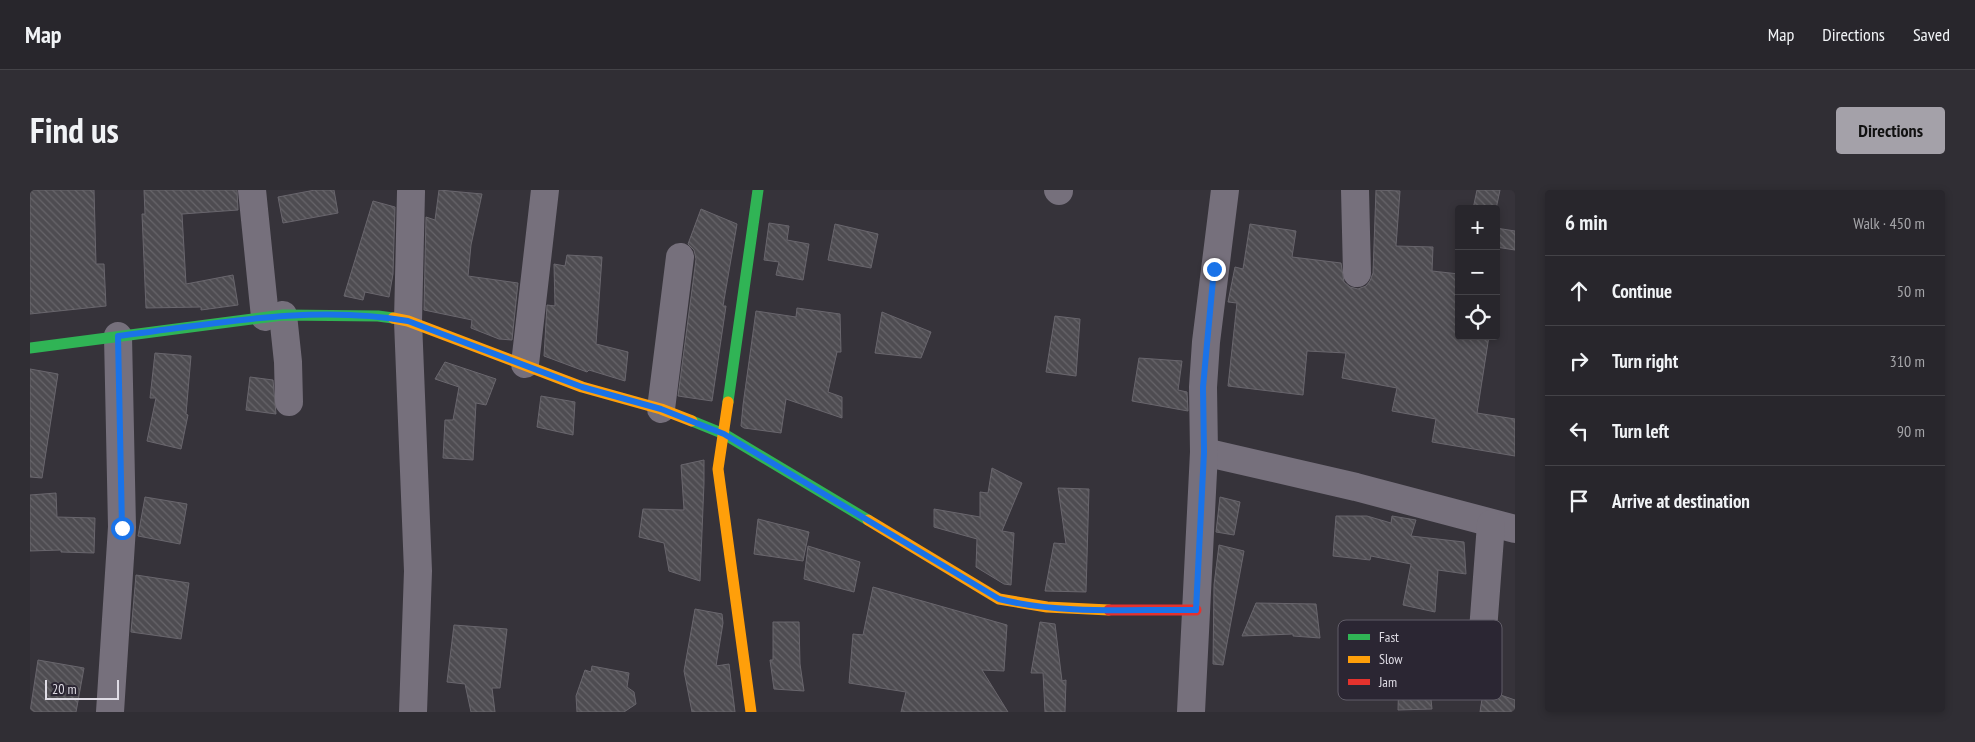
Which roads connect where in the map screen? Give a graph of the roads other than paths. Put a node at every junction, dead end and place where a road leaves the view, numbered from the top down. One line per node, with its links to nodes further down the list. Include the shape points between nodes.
1 (252, 190): 9 (street)
2 (545, 190): 13 (street)
3 (758, 190): 16 (street)
4 (1225, 190): 17 (street, via 1206,342)
5 (1355, 190): 8 (street)
6 (411, 192): 10 (street)
7 (680, 257): 15 (street)
8 (1357, 273)
9 (274, 316): 10 (street, via 364,315); 11 (street); 14 (street, via 288,362)
10 (408, 321): 13 (street); 22 (street, via 418,571)
11 (118, 336): 12 (street); 21 (street, via 122,528)
12 (30, 348)
13 (525, 364): 15 (street, via 582,387)
14 (289, 402)
15 (661, 409): 16 (street)
16 (724, 434): 19 (street, via 999,599 1058,609); 23 (street, via 718,456 719,482)
17 (1204, 452): 18 (street, via 1356,487); 19 (street)
18 (1503, 527): 20 (street)
19 (1196, 610): 24 (street)
20 (1489, 620)
21 (110, 712)
22 (414, 712)
23 (751, 712)
24 (1191, 712)

